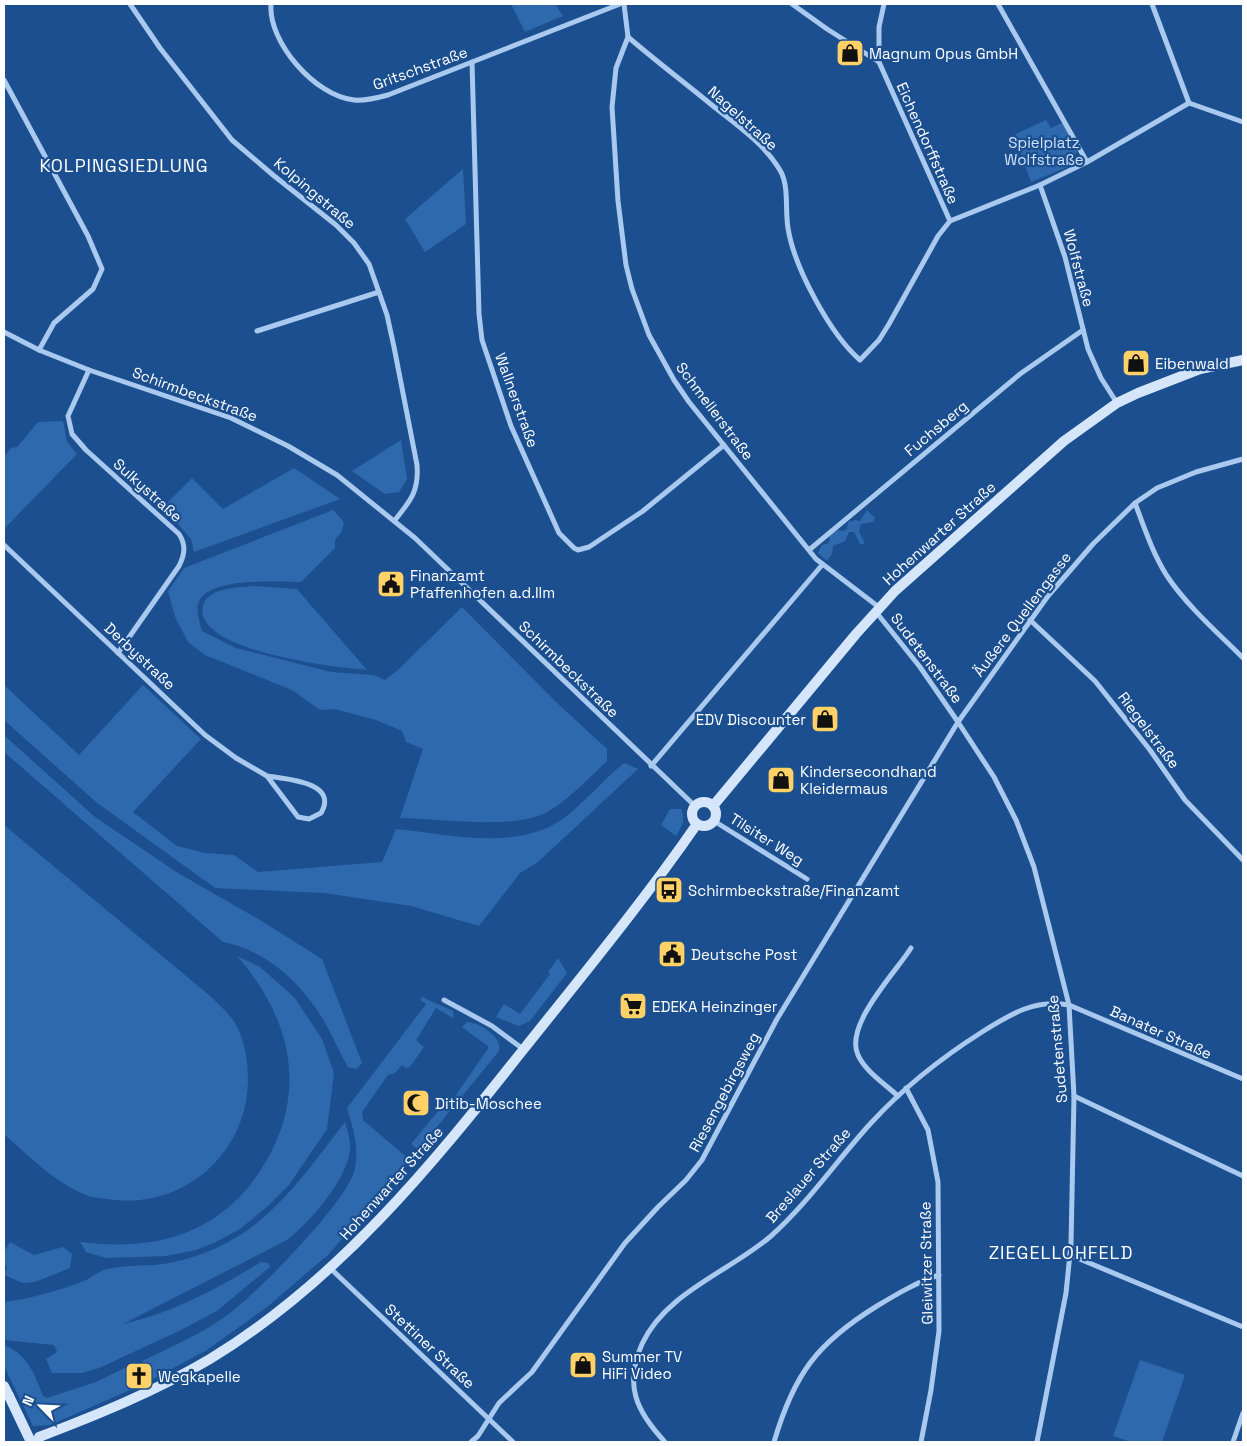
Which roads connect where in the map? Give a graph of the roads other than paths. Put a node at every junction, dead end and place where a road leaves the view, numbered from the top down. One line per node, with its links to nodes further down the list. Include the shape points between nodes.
1 (130, 4): 18 (street, Kolpingstraße, via 232,140 354,243 369,264)
2 (271, 4): 10 (street, Gritschstraße, via 272,25 294,61 315,82 342,97 376,99)
3 (620, 4): 10 (street, Gritschstraße)
4 (624, 4): 9 (street, Schmellerstraße)
5 (792, 4): 11 (street)
6 (884, 4): 11 (street, via 879,27)
7 (998, 4): 15 (street)
8 (1152, 4): 13 (street)
9 (628, 37): 19 (street, Nagelstraße, via 738,126 778,167 784,184 793,253 819,306 850,351 860,360); 27 (street, Schmellerstraße, via 616,68 612,107 626,265 640,312 660,358 689,402)
10 (472, 62): 27 (street, Wallnerstraße, via 482,340 511,426 559,533 578,550 588,547 643,511)
11 (879, 62): 17 (street, Eichendorffstraße)
12 (4, 80): 23 (street, via 88,236 102,269 93,289 54,323)
13 (1189, 103): 14 (street); 15 (street)
14 (1243, 122)
15 (1087, 162): 16 (street)
16 (1040, 185): 17 (street, Eichendorffstraße); 20 (street, Wolfstraße, via 1065,257)
17 (950, 220): 19 (street, Eichendorffstraße)
18 (379, 292): 21 (street); 30 (street, Kolpingstraße, via 394,347 418,472 416,490)
19 (889, 324)
20 (1083, 330): 26 (street, Wolfstraße, via 1095,365); 32 (street, Fuchsberg, via 1020,374)
21 (257, 331)
22 (4, 332): 23 (street, Schirmbeckstraße)
23 (39, 350): 25 (street, Schirmbeckstraße)
24 (1243, 360): 26 (street, Hohenwarter Straße, via 1190,373)
25 (89, 370): 30 (street, Schirmbeckstraße, via 231,418 257,430 337,475); 36 (street, Sulkystraße, via 68,416 72,434 179,534 184,545 179,566)
26 (1117, 403): 34 (street, Hohenwarter Straße, via 1064,441 894,591)
27 (724, 445): 32 (street, Schmellerstraße)
28 (1243, 459): 29 (street, Äußere Quellengasse, via 1196,472 1157,488)
29 (1134, 503): 35 (street, Äußere Quellengasse, via 1086,551); 37 (street, via 1167,576 1192,608)
30 (395, 520): 39 (street, Schirmbeckstraße)
31 (4, 545): 36 (street, Derbystraße)
32 (809, 550): 33 (street, Schmellerstraße)
33 (822, 565): 34 (street, Schmellerstraße); 39 (street)
34 (878, 610): 38 (street, Sudetenstraße); 42 (street, Hohenwarter Straße)
35 (1030, 620): 38 (street, Äußere Quellengasse); 45 (street, Riegelstraße, via 1095,681 1180,794)
36 (118, 653): 40 (street, Derbystraße, via 215,743)
37 (1243, 658)
38 (958, 722): 49 (street, Sudetenstraße, via 994,777 1016,820 1034,867); 62 (street, Riesengebirgsweg, via 777,1019 702,1160 625,1243 532,1372 503,1399)
39 (651, 766): 41 (street, Schirmbeckstraße)
40 (267, 776): 40 (street, Derbystraße, via 298,817 309,819 321,814 323,797 314,786)
41 (695, 806): 42 (street, via 704,802); 44 (street, via 692,815)
42 (713, 806): 43 (street)
43 (714, 821): 44 (street, via 706,826); 46 (street, Tilsiter Weg)
44 (697, 824): 50 (street, Hohenwarter Straße)
45 (1243, 860)
46 (807, 879)
47 (911, 948): 53 (street, via 867,1010 856,1041 857,1053 863,1063)
48 (444, 1000): 50 (street, via 492,1026)
49 (1069, 1005): 51 (street, Banater Straße); 52 (street, Breslauer Straße, via 1043,1003 1021,1010 943,1058); 54 (street, Sudetenstraße)
50 (524, 1049): 57 (street, Hohenwarter Straße, via 428,1166)
51 (1243, 1079)
52 (906, 1088): 53 (street, Breslauer Straße); 58 (street, Gleiwitzer Straße, via 926,1124 936,1165)
53 (898, 1096): 66 (street, Breslauer Straße, via 771,1236 685,1296 649,1332 638,1358 633,1390 643,1416)
54 (1074, 1096): 55 (street); 56 (street, Sudetenstraße)
55 (1243, 1176)
56 (1070, 1255): 59 (street); 69 (street, Sudetenstraße, via 1066,1293)
57 (330, 1268): 62 (street, Stettiner Straße); 63 (street, Hohenwarter Straße, via 210,1359 113,1407)
58 (939, 1275): 67 (street, via 860,1317 819,1351 796,1386); 68 (street, Gleiwitzer Straße, via 939,1331)
59 (1243, 1327)
60 (4, 1386): 63 (street, bridge)
61 (1243, 1413): 70 (street)
62 (489, 1419): 64 (street, Riesengebirgsweg); 65 (street, Stettiner Straße)
63 (35, 1440)
64 (471, 1442)
65 (513, 1442)
66 (664, 1442)
67 (774, 1442)
68 (921, 1442)
69 (1037, 1442)
70 (1233, 1442)

